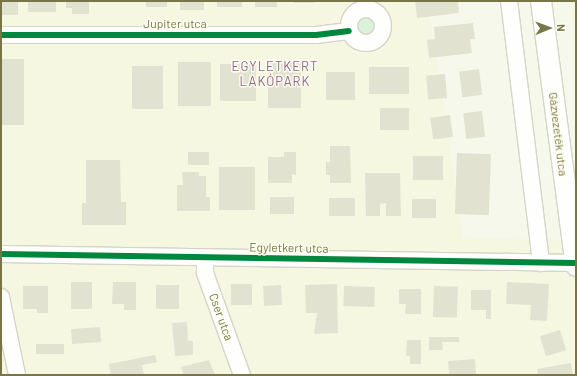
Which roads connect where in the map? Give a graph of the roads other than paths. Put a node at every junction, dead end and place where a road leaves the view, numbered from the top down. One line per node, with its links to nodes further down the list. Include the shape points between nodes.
1 (509, 1): 7 (street)
2 (541, 1): 8 (street, Gázvezeték utca)
3 (349, 31): 4 (street, Jupiter utca, via 316,35)
4 (1, 35)
5 (1, 254): 6 (street, Egyletkert utca)
6 (205, 258): 7 (street, Egyletkert utca); 11 (street, Cser utca, via 205,273)
7 (540, 263): 8 (street, Egyletkert utca)
8 (576, 264)
9 (1, 297): 10 (street)
10 (17, 375)
11 (242, 375)

